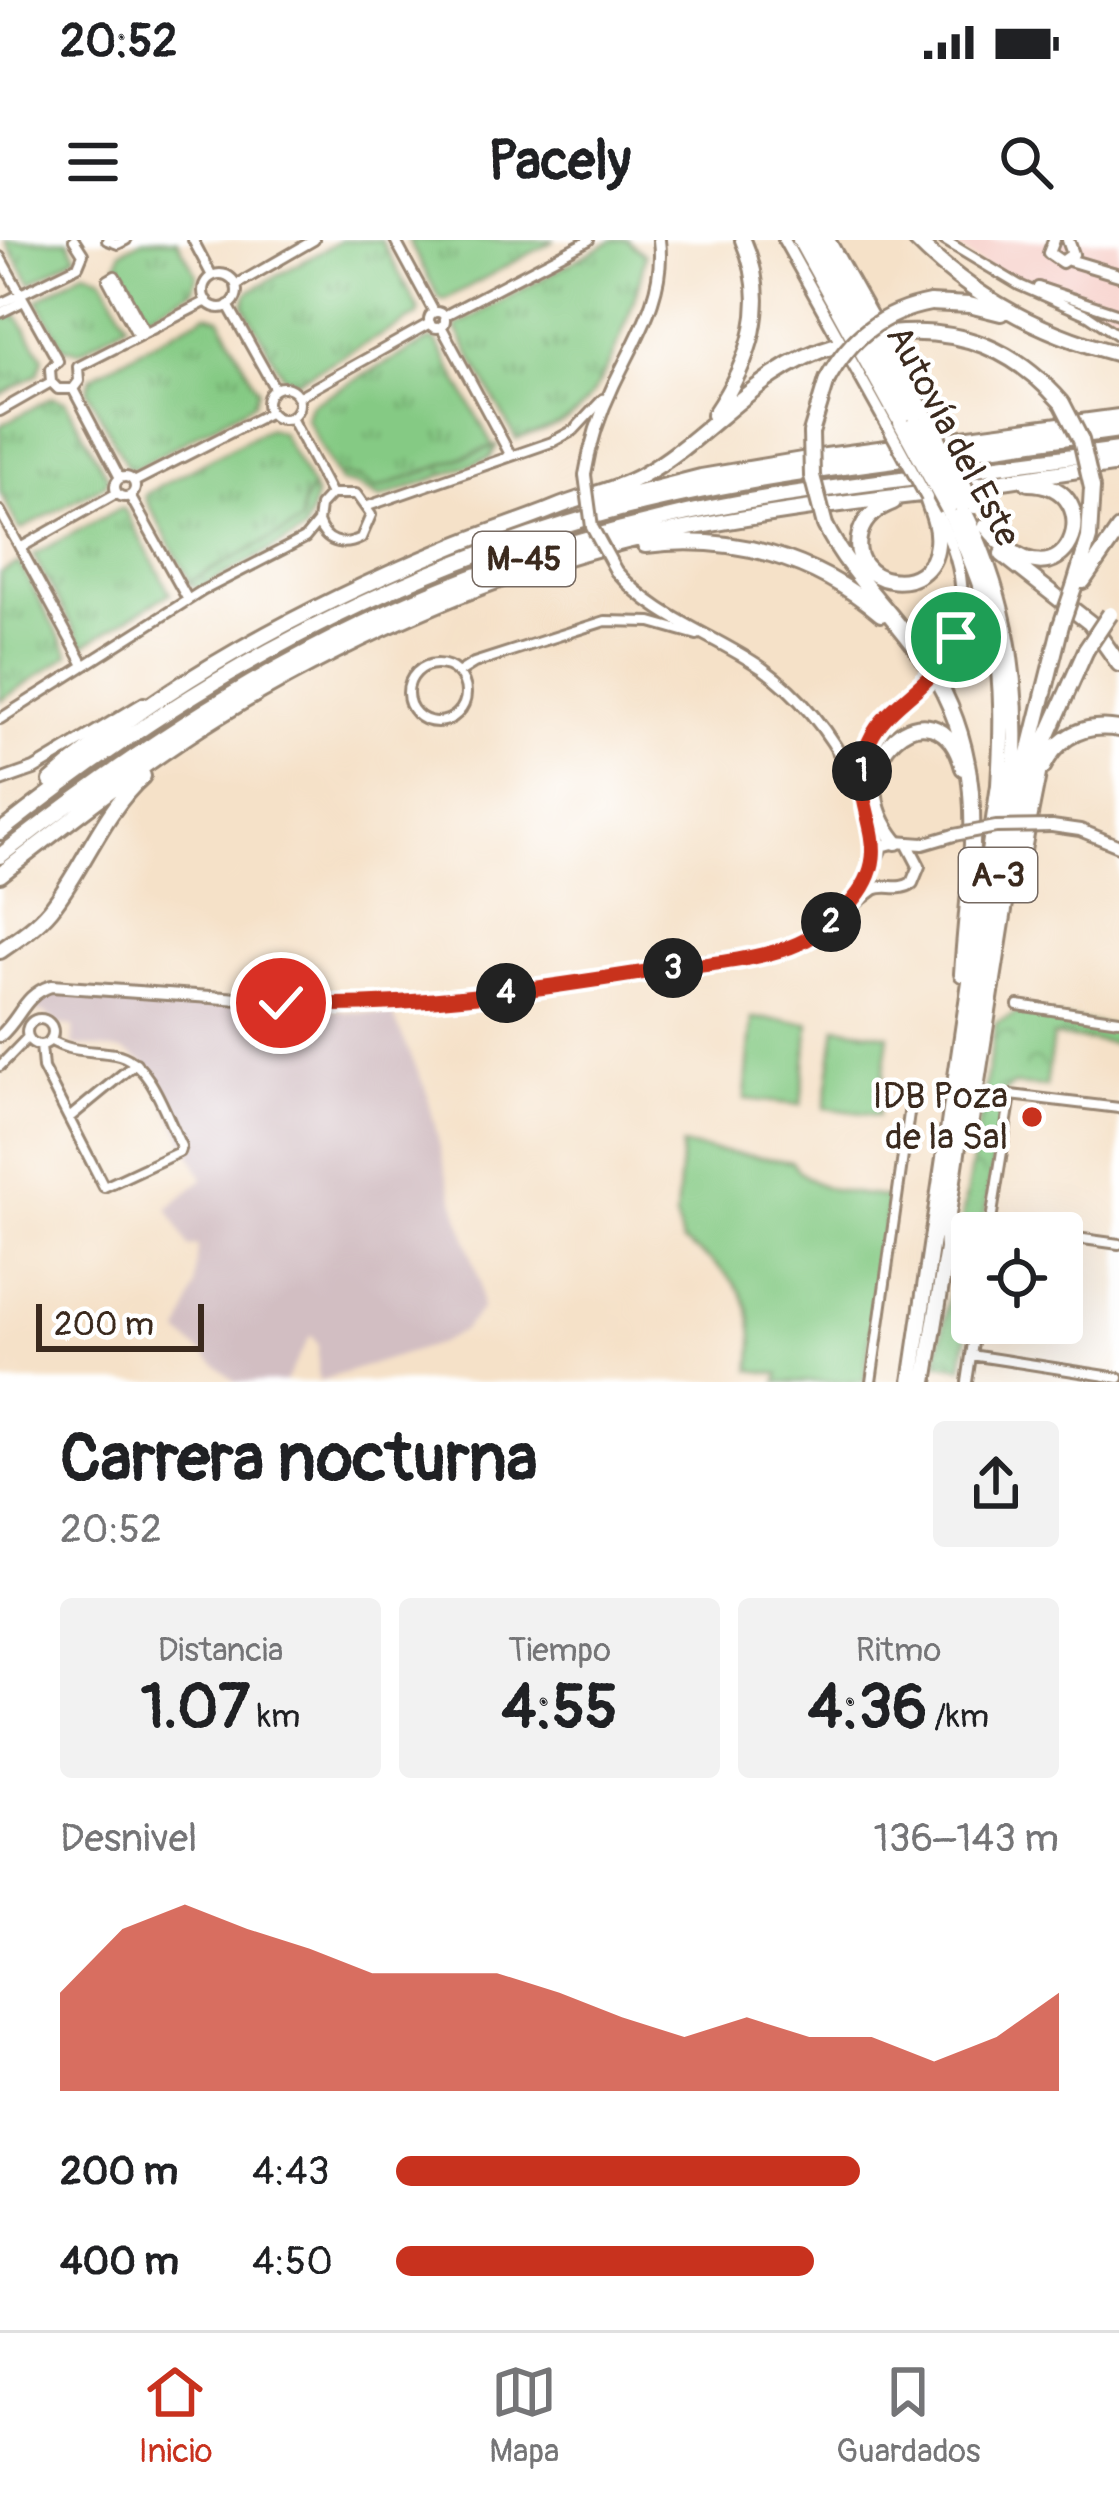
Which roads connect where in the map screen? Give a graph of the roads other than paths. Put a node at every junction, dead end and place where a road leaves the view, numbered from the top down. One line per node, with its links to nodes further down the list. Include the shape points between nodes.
1 (74, 240): 26 (street, via 82,260)
2 (126, 240): 17 (street)
3 (193, 240): 24 (street)
4 (290, 240): 19 (street)
5 (314, 240): 19 (street)
6 (395, 240): 32 (street)
7 (589, 240): 32 (street)
8 (659, 240): 42 (main road, via 658,286)
9 (742, 240): 52 (highway, via 753,269 756,326 734,384)
10 (779, 240): 50 (main road)
11 (800, 240): 50 (highway, Autovía del Este / A-3)
12 (813, 240): 50 (highway, Autovía del Este / A-3)
13 (831, 240): 50 (highway)
14 (916, 240): 33 (highway, via 960,279)
15 (944, 240): 22 (street)
16 (1037, 240): 18 (main road)
17 (109, 241)
18 (1052, 242): 20 (main road, via 1055,261)
19 (300, 245): 25 (street)
20 (1070, 250): 23 (main road)
21 (0, 257): 26 (street)
22 (992, 270): 31 (street); 36 (street)
23 (1119, 272)
24 (212, 276): 25 (street); 27 (street)
25 (236, 285): 29 (street)
26 (21, 297): 28 (street); 30 (street); 39 (street)
27 (207, 301): 29 (street); 34 (street)
28 (0, 304)
29 (228, 305): 44 (street)
30 (0, 314)
31 (1119, 314)
32 (440, 318): 45 (street); 54 (street)
33 (1045, 330): 38 (highway); 80 (highway, bridge, via 969,305 910,307 877,322 826,380 811,433 825,525)
34 (142, 334): 34 (street, via 115,276 108,280); 40 (street)
35 (890, 334): 76 (highway, bridge, via 978,340 1017,361 1062,403 1092,488)
36 (1119, 336)
37 (837, 345): 52 (highway, via 780,369)
38 (1119, 354)
39 (58, 361): 40 (street); 41 (street)
40 (78, 367): 43 (street)
41 (51, 382): 43 (street); 46 (street)
42 (613, 386): 54 (street, via 574,430); 79 (main road, bridge, via 585,475 592,526 616,571)
43 (73, 389): 58 (street)
44 (275, 389): 45 (street); 47 (street)
45 (298, 398): 49 (street)
46 (0, 411)
47 (269, 412): 49 (street); 59 (street)
48 (1119, 417): 57 (highway)
49 (291, 418): 63 (street)
50 (908, 423): 64 (main road, bridge); 67 (highway, Autovía del Este / A-3, bridge); 67 (highway, bridge)
51 (1119, 430): 56 (highway, M-45)
52 (695, 438): 69 (highway, via 638,478)
53 (1119, 450): 61 (highway, M-45)
54 (511, 456): 66 (street)
55 (1119, 464): 60 (highway)
56 (834, 468): 57 (highway); 93 (highway, M-45, via 572,522 404,582 203,686)
57 (701, 477): 69 (highway)
58 (121, 478): 59 (street); 62 (street)
59 (134, 482): 65 (street)
60 (981, 484): 64 (highway); 71 (highway, via 1037,482 1056,489 1076,516 1069,547 1040,563 1013,555)
61 (834, 488): 73 (highway); 92 (highway, M-45, via 663,518 413,600 251,680)
62 (117, 493): 65 (street); 74 (street)
63 (331, 494): 66 (street, via 348,491); 70 (street)
64 (928, 495): 64 (highway, via 938,546 932,563 906,582 880,578 861,558 861,528 881,506); 73 (highway); 91 (main road, bridge, via 962,587 961,620 947,655 867,746)
65 (130, 496): 77 (street)
66 (368, 506): 70 (street, via 370,524 353,542 327,537)
67 (962, 507): 71 (highway); 110 (highway, Autovía del Este / A-3, via 999,652 1004,712); 122 (highway, Autovía del Este / A-3, via 998,589 1017,710)
68 (0, 512): 74 (street)
69 (541, 516): 83 (highway, via 427,557)
70 (318, 522): 77 (street, via 305,538)
71 (986, 526): 81 (highway, via 1002,554 1090,623)
72 (1119, 529): 76 (highway)
73 (664, 532): 75 (highway)
74 (20, 548): 82 (street)
75 (593, 552): 80 (highway, via 674,541 777,555 837,581); 85 (highway, via 418,615)
76 (1076, 589): 105 (highway, bridge, via 1028,757)
77 (188, 600): 82 (street)
78 (1116, 605): 90 (highway, bridge, via 1044,744)
79 (704, 637): 84 (street, via 651,622 605,621); 91 (main road, via 759,666 808,708)
80 (908, 638): 101 (highway, via 964,739 974,812)
81 (1119, 664)
82 (84, 665): 86 (street)
83 (196, 673): 89 (main road); 93 (highway, via 105,736)
84 (458, 673): 84 (street, via 435,664 413,675 408,698 418,715 446,721 461,710 466,691)
85 (260, 692): 88 (highway); 106 (highway, via 138,780 50,910)
86 (0, 719)
87 (1119, 729): 90 (highway, via 1071,734)
88 (194, 733): 92 (highway); 102 (highway)
89 (0, 781)
90 (1037, 782): 105 (highway)
91 (864, 801): 97 (main road)
92 (61, 809): 98 (highway, M-45)
93 (0, 830)
94 (949, 837): 95 (main road); 96 (main road, bridge, via 1052,826); 99 (main road)
95 (902, 843): 97 (main road); 99 (main road); 101 (highway, via 878,812 880,752 901,730 927,727 949,739 961,760)
96 (1119, 846)
97 (875, 853): 100 (main road)
98 (0, 856)
99 (919, 866): 103 (main road, via 908,886)
100 (872, 867): 103 (main road); 104 (main road)
101 (970, 872): 110 (highway)
102 (0, 875)
103 (882, 885): 104 (main road)
104 (850, 905): 109 (main road, via 806,940 773,952 598,981 340,1006 64,984 33,994)
105 (1005, 923): 122 (highway)
106 (0, 951)
107 (1018, 1005): 108 (street)
108 (1119, 1019)
109 (13, 1024): 111 (street); 112 (main road)
110 (962, 1032): 127 (highway, Autovía del Este / A-3)
111 (28, 1033): 113 (street); 113 (street, via 43,1019 52,1028); 115 (street)
112 (0, 1036)
113 (45, 1042): 114 (street); 118 (street, via 43,1068)
114 (136, 1063): 118 (street); 118 (street, via 179,1152 104,1187)
115 (0, 1066)
116 (912, 1092): 126 (street)
117 (1119, 1108): 119 (street, via 1011,1095)
118 (69, 1118)
119 (993, 1212)
120 (1083, 1239): 121 (street)
121 (1119, 1244)
122 (947, 1249): 128 (highway, Autovía del Este / A-3)
123 (973, 1344): 124 (street)
124 (971, 1355): 125 (street); 129 (street)
125 (1119, 1378)
126 (871, 1382)
127 (911, 1382)
128 (925, 1382)
129 (968, 1382)

